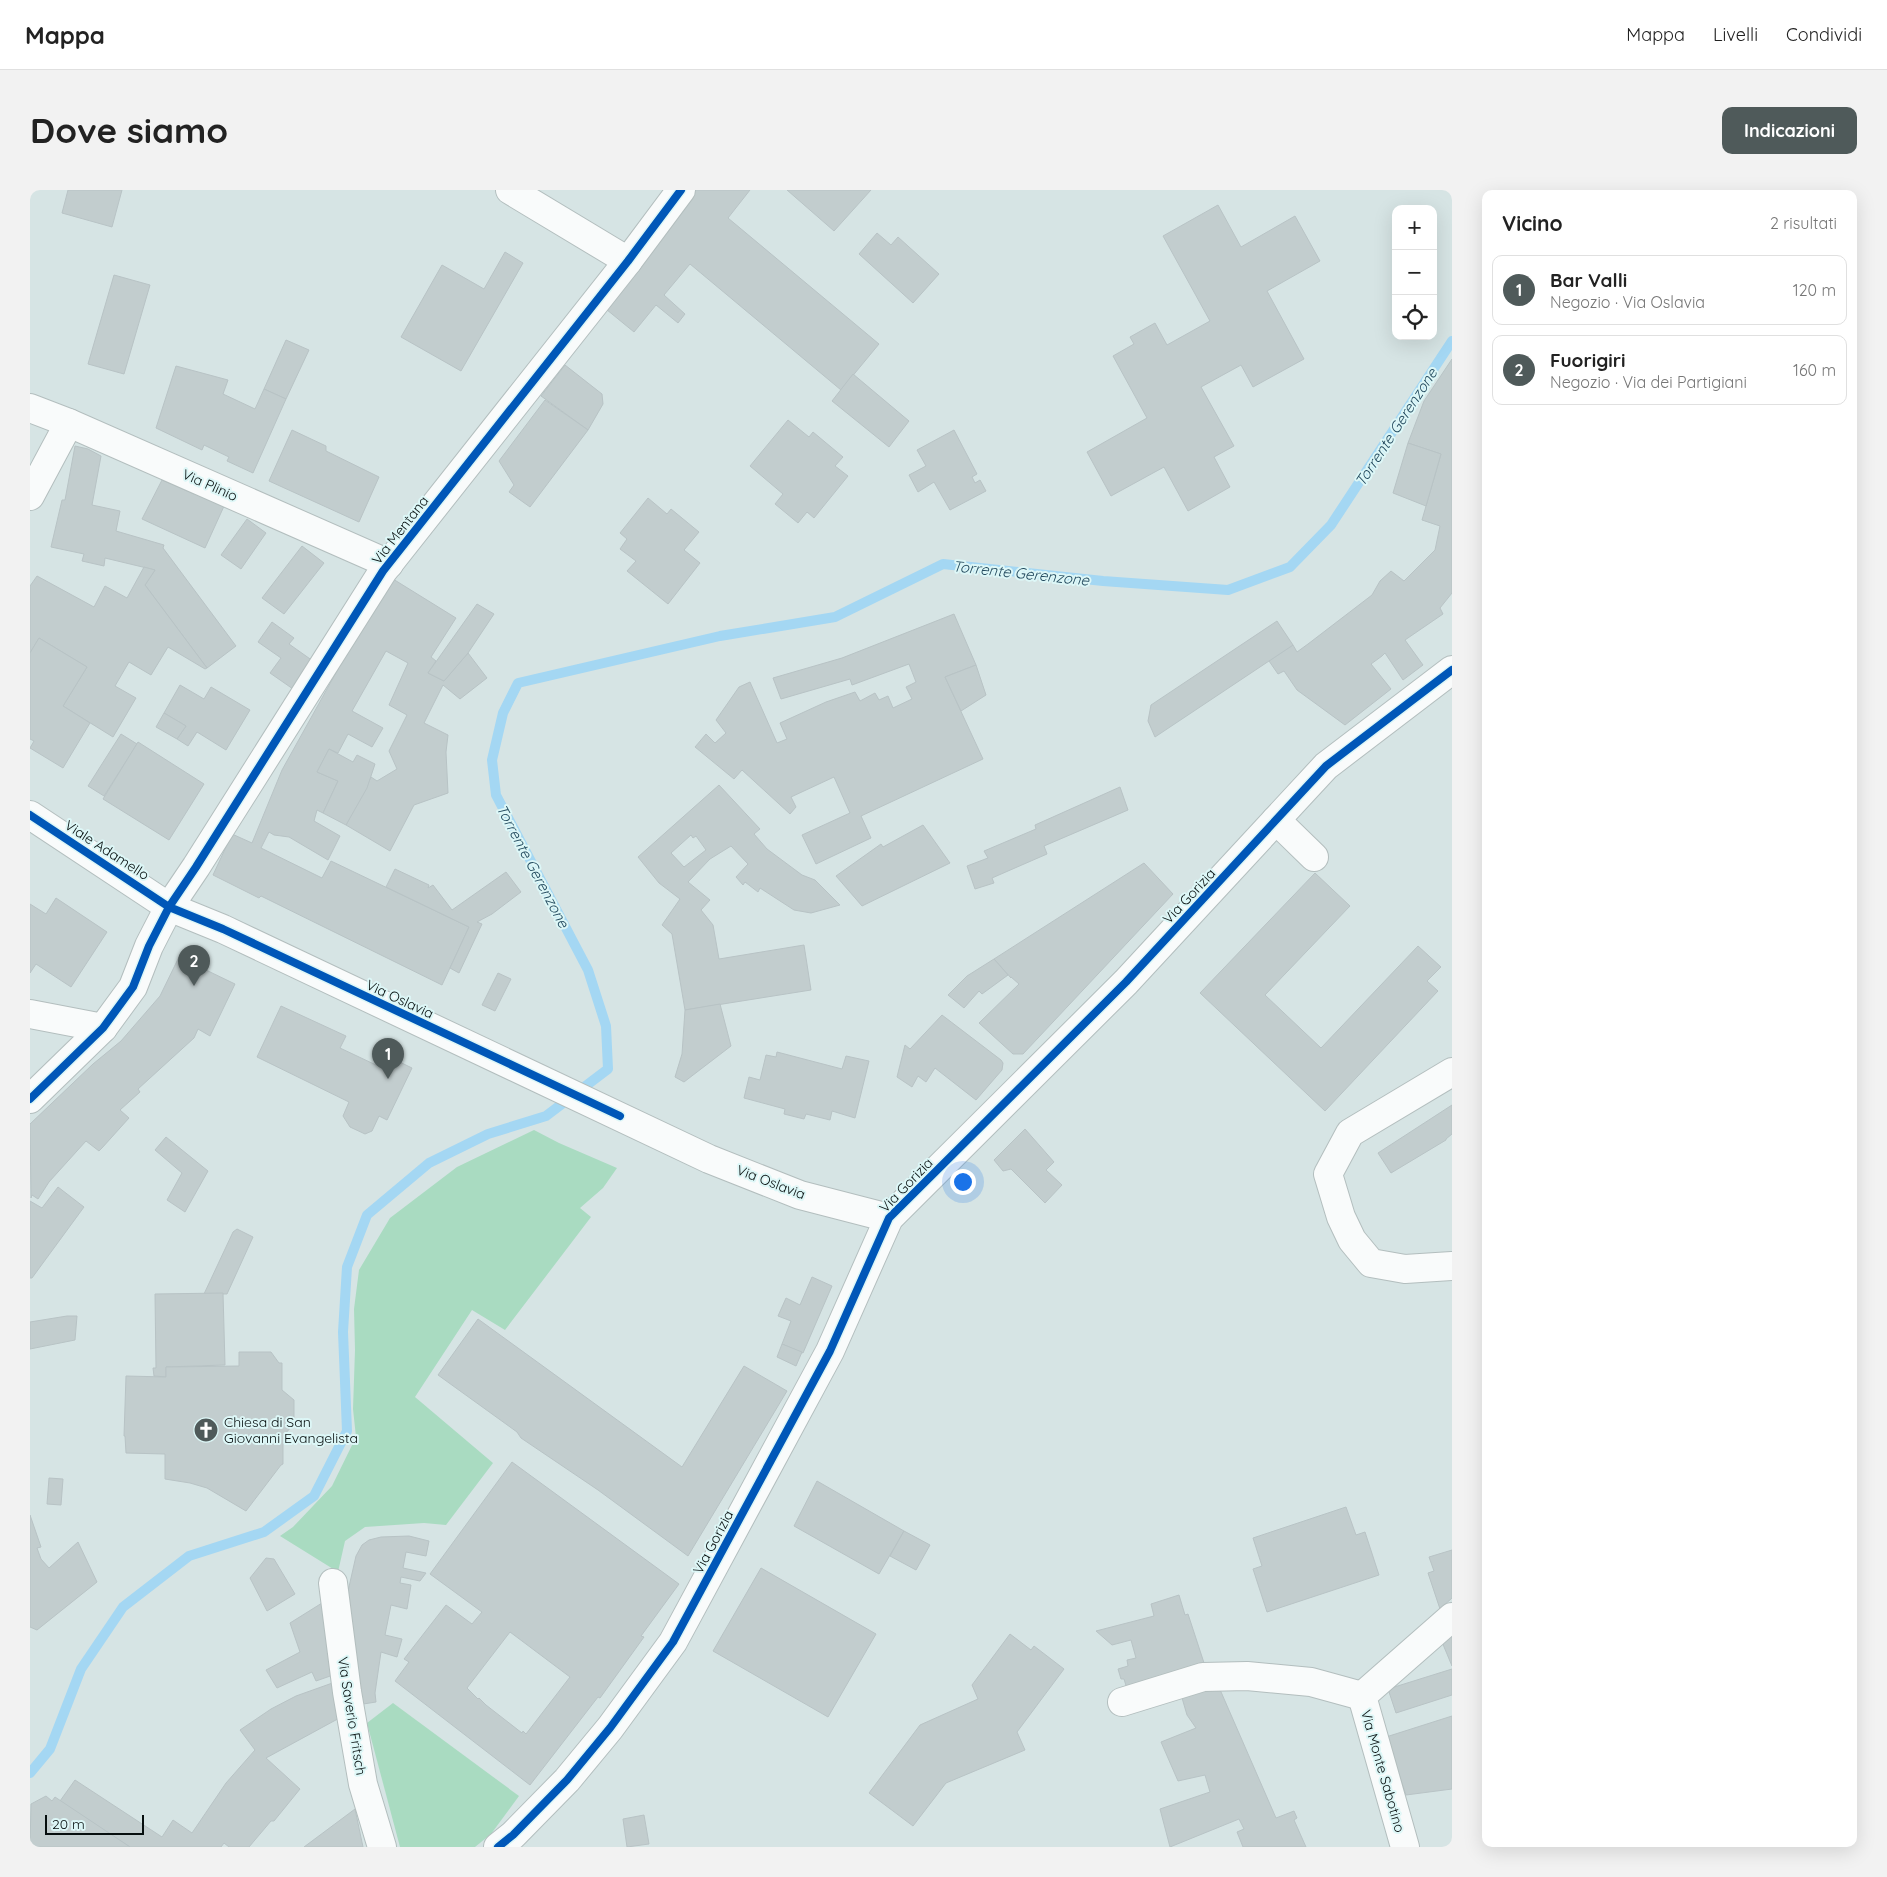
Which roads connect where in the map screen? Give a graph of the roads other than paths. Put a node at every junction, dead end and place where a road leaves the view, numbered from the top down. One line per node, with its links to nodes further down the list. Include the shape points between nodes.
1 (510, 190): 3 (street)
2 (680, 190): 3 (street, Via Mentana)
3 (628, 261): 7 (street, Via Mentana)
4 (30, 408): 5 (street, Via Plinio)
5 (69, 423): 6 (street); 7 (street, Via Plinio)
6 (30, 496)
7 (389, 564): 12 (street, Via Mentana)
8 (1452, 670): 10 (street, Via Gorizia, via 1326,766)
9 (30, 815): 12 (street, Viale Adamello)
10 (1276, 820): 11 (street); 17 (street, Via Gorizia, via 1126,982)
11 (1314, 857)
12 (169, 907): 14 (street, Via Mentana, via 133,987); 17 (street, Via Oslavia, via 223,929 710,1159 800,1195)
13 (30, 1014): 14 (street)
14 (103, 1028): 16 (street, Via Mentana)
15 (1452, 1072): 18 (street, via 1350,1133 1328,1174 1352,1240 1371,1263 1405,1269)
16 (30, 1099)
17 (889, 1218): 24 (street, Via Gorizia, via 830,1351 673,1642 567,1780)
18 (1452, 1266)
19 (332, 1583): 23 (street, Via Saverio Fritsch, via 363,1784)
20 (1452, 1616): 21 (street, Via Monte Sabotino)
21 (1362, 1696): 22 (street, Via Monte Sabotino, via 1311,1682 1247,1676 1203,1677); 25 (street, Via Monte Sabotino)
22 (1122, 1702)
23 (382, 1847)
24 (498, 1847)
25 (1405, 1847)

